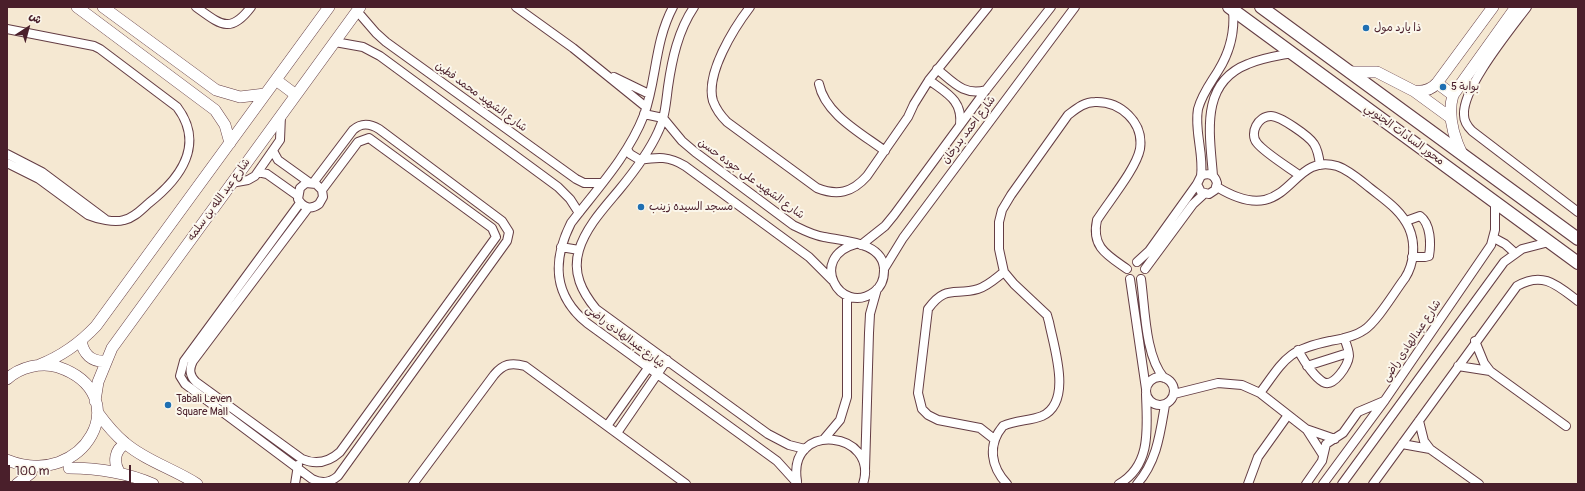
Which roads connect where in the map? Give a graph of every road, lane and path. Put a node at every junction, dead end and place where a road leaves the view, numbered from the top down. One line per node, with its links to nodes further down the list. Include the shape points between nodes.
1 (77, 7): 48 (main road, via 215,110 226,125)
2 (104, 7): 39 (main road, via 216,90 240,97)
3 (196, 7): 4 (street, via 216,22 230,25 240,21)
4 (251, 7)
5 (329, 7): 32 (main road)
6 (516, 7): 19 (street)
7 (673, 7): 40 (street, شارع عبدالهادى راضى, via 658,47)
8 (694, 7): 45 (street, شارع عبدالهادى راضى, via 675,48)
9 (750, 7): 51 (street, via 728,39 712,87 713,101 727,122 817,188 828,192 839,193 859,185)
10 (988, 7): 26 (street)
11 (1051, 7): 37 (street, شارع احمد بدرخان)
12 (1075, 7): 87 (street, شارع احمد بدرخان, via 902,238)
13 (1261, 7): 28 (main road, محور السادات الجنوبي)
14 (1493, 7): 24 (main road)
15 (1516, 7): 21 (main road)
16 (1527, 7): 21 (street)
17 (1231, 8): 23 (main road, محور السادات الجنوبي); 25 (street, via 1234,21 1230,45)
18 (359, 9): 22 (main road, شارع عبد الله بن سلمه); 65 (street, شارع الشهيد محمد فطين, via 376,33 386,42 576,180 593,184)
19 (526, 10): 30 (street)
20 (7, 29): 55 (street, via 100,49 177,107 190,131 190,145 180,171 171,184 131,217 120,221 88,215)
21 (1497, 40): 29 (main road); 74 (street, via 1471,89 1464,114 1467,126)
22 (335, 42): 42 (main road, شارع عبد الله بن سلمه); 75 (street, via 363,47 380,56 558,187)
23 (1292, 53): 27 (street, via 1255,61); 72 (main road, محور السادات الجنوبي)
24 (1454, 60): 29 (main road); 34 (main road)
25 (1223, 62): 27 (street); 31 (street)
26 (937, 69): 33 (street); 37 (street, via 968,92)
27 (1233, 71): 36 (street)
28 (1350, 72): 38 (main road, via 1376,72); 53 (main road, محور السادات الجنوبي)
29 (1469, 72): 41 (main road)
30 (608, 75): 40 (street); 43 (street)
31 (1212, 79): 36 (street); 63 (street, via 1201,98 1197,121 1202,159)
32 (276, 80): 39 (main road); 42 (main road)
33 (929, 80): 47 (street, via 953,98 959,106); 51 (street)
34 (1437, 83): 38 (main road, via 1425,91); 41 (main road)
35 (819, 84): 51 (street, via 831,110)
36 (1221, 86): 60 (street, via 1212,101 1210,111)
37 (986, 90): 47 (street, شارع احمد بدرخان)
38 (1414, 91): 46 (main road)
39 (265, 94): 48 (main road)
40 (648, 94): 43 (street, شارع عبدالهادى راضى)
41 (1453, 94): 46 (main road)
42 (296, 95): 44 (main road, شارع عبد الله بن سلمه)
43 (645, 111): 45 (street); 49 (street, شارع عبدالهادى راضى)
44 (281, 115): 50 (street, via 280,140); 66 (main road, شارع عبد الله بن سلمه)
45 (664, 118): 54 (street, شارع عبدالهادى راضى, via 650,148); 80 (street, شارع الشهيد على جوده حسن, via 682,141 695,152 793,225 807,232)
46 (1451, 118): 53 (main road)
47 (960, 125): 80 (street, شارع احمد بدرخان, via 894,215 884,226)
48 (230, 143): 99 (main road, via 96,326)
49 (627, 149): 54 (street); 65 (street, شارع عبدالهادى راضى)
50 (273, 151): 58 (street); 64 (street, via 278,160)
51 (885, 151)
52 (7, 154): 55 (street)
53 (1462, 154): 78 (main road, محور السادات الجنوبي)
54 (640, 160): 82 (street, شارع عبدالهادى راضى, via 596,218); 93 (street, via 663,157 685,166 796,247)
55 (13, 162)
56 (1320, 164): 59 (street); 59 (street, via 1315,146 1305,135 1276,117 1261,120 1254,134 1258,144); 76 (street, via 1339,166 1396,209)
57 (430, 167): 61 (street); 62 (street); 64 (street, via 374,126 362,124 352,130)
58 (258, 172): 66 (street, via 248,180); 71 (street, via 267,174)
59 (1299, 175): 67 (street, via 1278,196 1267,200 1244,200 1233,197)
60 (1214, 176): 63 (street, via 1205,174); 67 (street)
61 (423, 177): 68 (street, via 372,139 365,138 358,142); 69 (street)
62 (448, 180): 69 (street); 115 (street, via 505,224 508,237)
63 (1199, 180): 70 (street, via 1201,192); 85 (street, via 1149,251)
64 (311, 183): 68 (street); 71 (street, via 302,185)
65 (602, 183): 75 (street, شارع عبدالهادى راضى)
66 (231, 184): 105 (main road, شارع عبد الله بن سلمه)
67 (1217, 187): 70 (street, via 1212,192)
68 (322, 190): 73 (street, via 323,197 319,204)
69 (441, 190): 112 (street, via 492,228 496,233 495,240)
70 (1205, 193): 89 (street, via 1193,204)
71 (299, 199): 73 (street); 97 (street)
72 (1495, 202): 77 (street, شارع عبدالهادى راضى); 79 (main road, محور السادات الجنوبي)
73 (308, 208): 97 (street)
74 (1578, 212)
75 (579, 213): 81 (street, شارع عبدالهادى راضى, via 571,223)
76 (1406, 221): 84 (street, via 1413,242); 84 (street, via 1420,216 1424,219 1430,241 1429,256)
77 (1494, 238): 83 (street); 121 (street, شارع عبدالهادى راضى)
78 (1578, 239)
79 (1550, 242): 83 (street); 86 (main road, محور السادات الجنوبي)
80 (858, 244): 87 (street, via 872,249 881,258); 93 (street, via 846,247 835,257 830,270)
81 (561, 247): 82 (street); 110 (street, شارع عبدالهادى راضى, via 558,259 562,288 576,314)
82 (579, 250): 102 (street, شارع عبدالهادى راضى, via 577,271 586,296 596,308)
83 (1515, 253): 162 (street, via 1504,262)
84 (1412, 257): 98 (street, via 1406,276 1370,325 1362,332)
85 (1137, 262): 88 (street); 89 (street)
86 (1578, 263)
87 (884, 269): 94 (street, via 883,280)
88 (1127, 269): 90 (street, via 1100,248 1095,230 1097,220 1135,162 1140,148 1139,133 1133,119 1122,109 1109,103 1094,102 1079,106 1068,115 1002,210 998,235); 91 (street)
89 (1145, 269): 92 (street, via 1145,275)
90 (1004, 272): 132 (street, via 1046,315 1060,383 1059,396 1049,412 1004,426); 132 (street, via 978,289 948,292 928,309 918,393 919,401 928,415 938,420 980,428)
91 (1130, 279): 92 (street); 118 (street)
92 (1141, 279): 116 (street, via 1151,354)
93 (832, 280): 95 (street, via 838,290)
94 (877, 289): 95 (street, via 869,296); 143 (street, via 870,314)
95 (847, 296): 131 (street, via 847,397 840,420)
96 (1578, 301): 100 (street, via 1548,280 1526,280 1510,294)
97 (219, 320): 139 (street, via 191,365 192,378); 141 (street, via 184,361 180,371 182,380)
98 (1344, 338): 101 (street); 103 (street)
99 (81, 340): 105 (main road, via 88,355 96,360); 106 (main road, via 57,358)
100 (1475, 341): 108 (street); 113 (street)
101 (1298, 350): 107 (street); 119 (street, via 1282,363)
102 (658, 354): 104 (street, شارع عبدالهادى راضى); 110 (street)
103 (1348, 354): 107 (street); 107 (street, via 1345,367 1330,382 1322,382)
104 (667, 360): 114 (street); 136 (street, شارع عبدالهادى راضى, via 768,434 789,445)
105 (105, 361): 122 (main road, شارع عبد الله بن سلمه)
106 (39, 365): 109 (main road); 122 (main road, via 53,366 73,374 88,388)
107 (1307, 366)
108 (1458, 366): 113 (street); 126 (street)
109 (25, 368): 111 (main road); 117 (main road)
110 (648, 368): 114 (street, شارع عبدالهادى راضى); 127 (street)
111 (7, 370)
112 (400, 370): 115 (street); 139 (street, via 335,456 322,462 308,462)
113 (1490, 371): 128 (street)
114 (657, 374): 130 (street); 155 (street, شارع عبدالهادى راضى, via 777,461)
115 (409, 376): 146 (street, via 338,476 328,482)
116 (1164, 378): 118 (street, via 1154,378 1150,381); 120 (street, via 1172,384)
117 (7, 379)
118 (1146, 392): 123 (street, via 1151,402); 157 (street, via 1145,450 1132,473)
119 (1260, 393): 120 (street, via 1242,385 1218,383); 125 (street)
120 (1174, 394): 123 (street)
121 (1385, 400): 133 (street, via 1358,412 1343,433); 161 (street, شارع عبدالهادى راضى)
122 (95, 401): 124 (main road)
123 (1165, 405): 158 (street, via 1154,458 1150,468)
124 (98, 413): 134 (main road, via 110,430); 142 (main road, via 95,439 84,456)
125 (1288, 415): 129 (street); 159 (street, via 1258,457)
126 (1418, 421): 135 (street); 137 (street, via 1424,441)
127 (607, 426): 130 (street); 153 (street, via 525,366 507,364 494,375)
128 (1566, 426)
129 (1306, 429): 133 (street); 138 (street)
130 (617, 433): 154 (street)
131 (824, 439): 136 (street, via 810,444); 143 (street, via 847,442 859,454)
132 (994, 439): 156 (street, via 994,467)
133 (1335, 439): 138 (street, via 1326,444)
134 (125, 444): 144 (main road, via 118,450 115,458); 150 (main road)
135 (1402, 444): 137 (street); 163 (street)
136 (805, 449): 155 (street, via 796,465)
137 (1430, 450): 164 (street)
138 (1323, 455): 160 (street, via 1322,461)
139 (302, 459): 141 (street)
140 (7, 460): 145 (main road)
141 (296, 467): 146 (street); 151 (street)
142 (69, 468): 144 (main road); 145 (main road, via 57,473)
143 (865, 470): 147 (street)
144 (119, 472): 149 (main road)
145 (31, 473): 148 (main road)
146 (317, 482): 152 (street)
147 (864, 483)
148 (16, 484)
149 (153, 484)
150 (197, 484)
151 (295, 484)
152 (308, 484)
153 (414, 484)
154 (686, 484)
155 (797, 484)
156 (1007, 484)
157 (1119, 484)
158 (1137, 484)
159 (1248, 484)
160 (1306, 484)
161 (1324, 484)
162 (1342, 484)
163 (1373, 484)
164 (1479, 484)

